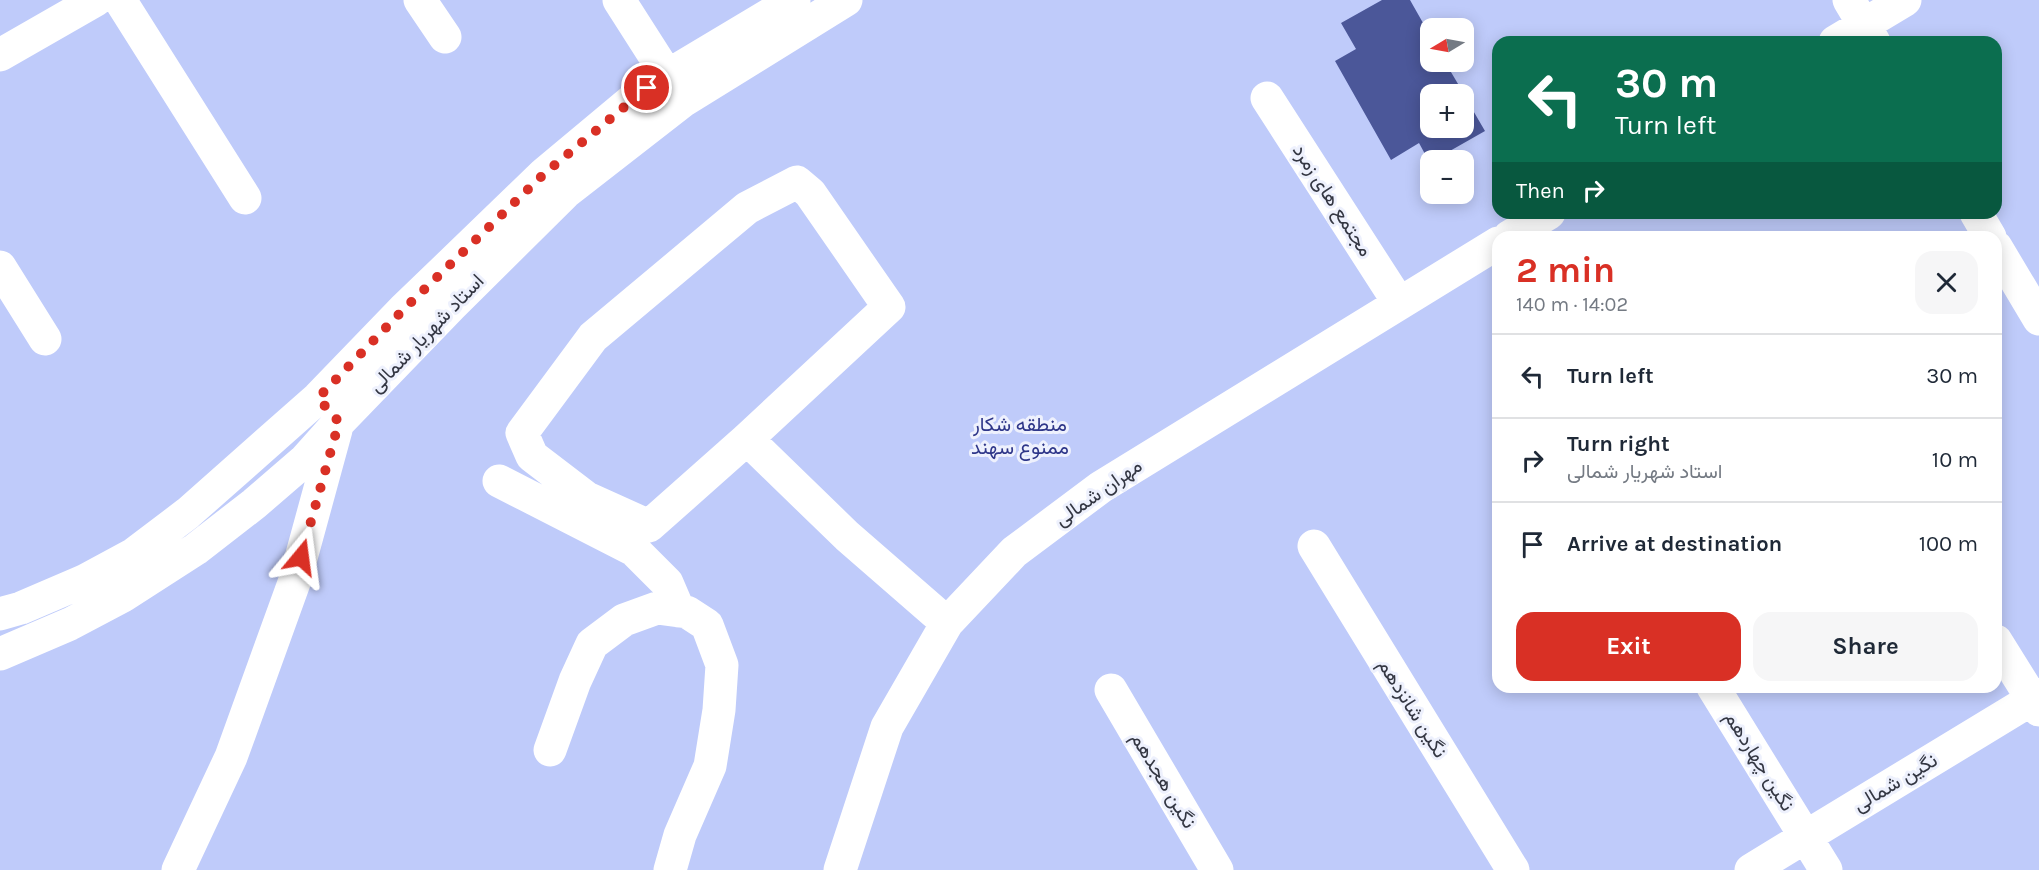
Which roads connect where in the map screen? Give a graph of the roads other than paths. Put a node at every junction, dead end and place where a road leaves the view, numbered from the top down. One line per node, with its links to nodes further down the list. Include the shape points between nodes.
1 (96, 0): 11 (street)
2 (120, 0): 14 (street)
3 (420, 0): 10 (street)
4 (618, 0): 12 (street)
5 (794, 0): 12 (street, استاد شهریار شمالی)
6 (846, 0): 12 (street, استاد شهریار شمالی)
7 (1905, 0): 8 (street)
8 (1862, 22): 9 (street)
9 (1843, 36)
10 (445, 37)
11 (0, 55)
12 (675, 89): 23 (street, استاد شهریار شمالی, via 647,88 544,174); 24 (street, استاد شهریار شمالی, via 566,192)
13 (1267, 98): 20 (street, مجتمع های زمرد)
14 (245, 198)
15 (1539, 219): 16 (street)
16 (1519, 231)
17 (1492, 247): 20 (street, مهران شمالی)
18 (2002, 258): 21 (street)
19 (0, 267): 22 (street)
20 (1399, 303): 30 (street, مهران شمالی, via 1101,487 1014,552)
21 (2039, 319)
22 (45, 339)
23 (318, 398): 24 (street); 29 (street, استاد شهریار شمالی, via 188,513 134,554 84,581)
24 (339, 422): 32 (street, استاد شهریار شمالی, via 305,460 196,549 123,596); 38 (street, via 294,579 235,746)
25 (747, 439): 25 (street, via 889,307 810,193 798,182 747,208 593,338 522,433 532,456 587,498 649,526); 30 (street, via 847,536)
26 (500, 481): 28 (street, via 634,550 667,583)
27 (1314, 546): 42 (street, نگین شانزدهم)
28 (680, 611): 36 (street, via 657,608 624,620 592,644); 39 (street, via 707,625 722,665 710,766 680,835)
29 (0, 614)
30 (947, 623): 40 (street, مهران شمالی, via 887,728)
31 (2002, 650): 35 (street)
32 (0, 654)
33 (1111, 690): 41 (street, نگین هجدهم)
34 (1717, 693): 37 (street, نگین چهاردهم)
35 (2037, 702): 37 (street, نگین شمالی)
36 (550, 750)
37 (1806, 836): 43 (street, نگین شمالی); 44 (street, نگین چهاردهم)
38 (178, 870)
39 (670, 870)
40 (840, 870)
41 (1217, 870)
42 (1513, 870)
43 (1751, 870)
44 (1826, 870)

